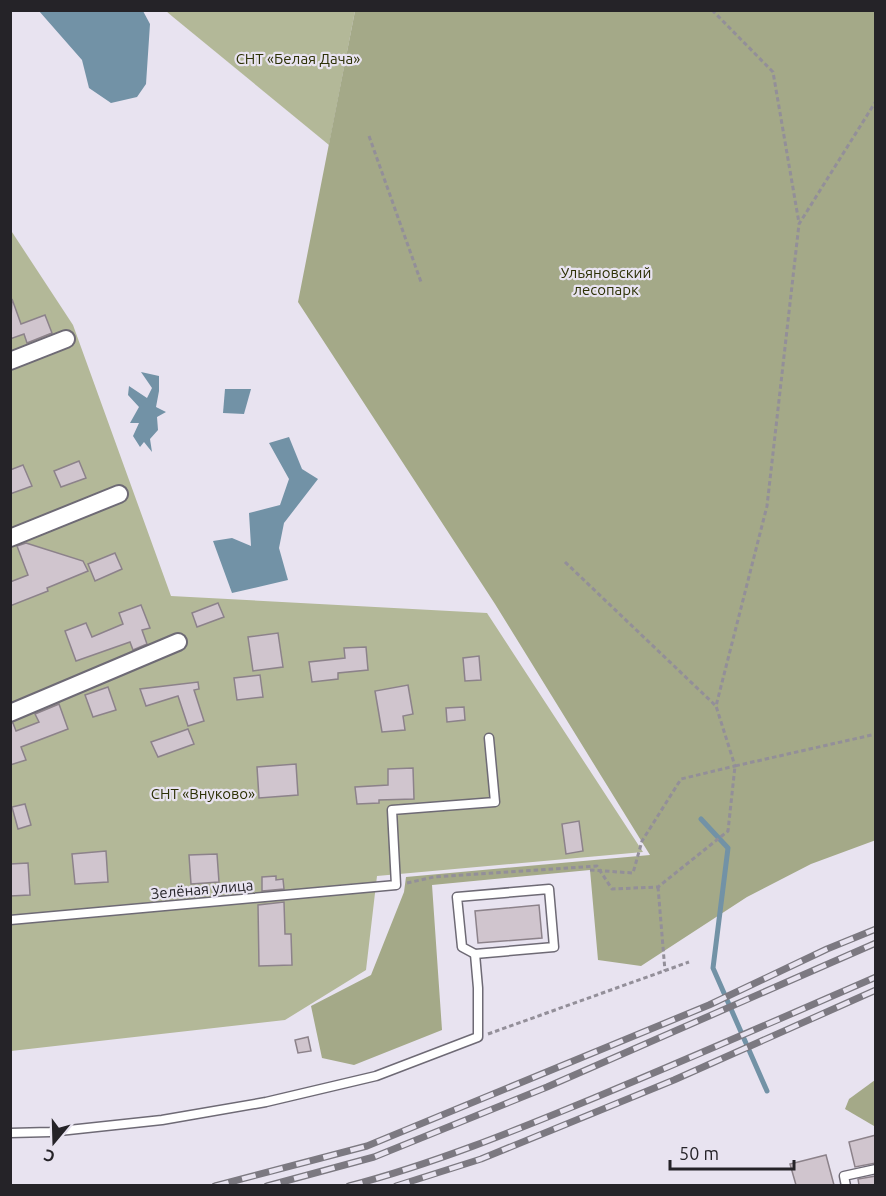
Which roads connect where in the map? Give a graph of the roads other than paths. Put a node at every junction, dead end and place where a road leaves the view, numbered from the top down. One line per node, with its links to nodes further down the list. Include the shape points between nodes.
1 (66, 339): 2 (street)
2 (10, 362)
3 (119, 494): 4 (street)
4 (10, 538)
5 (178, 642): 6 (street)
6 (10, 712)
7 (489, 738): 8 (lane, Зелёная улица, via 495,802 392,810 396,885)
8 (10, 920)
9 (475, 954): 9 (lane, via 554,947 549,889 457,897 462,947); 10 (lane, via 478,1037 376,1076 266,1102 162,1120)
10 (10, 1133)
11 (876, 1169): 12 (lane, via 844,1176)
12 (846, 1185)

